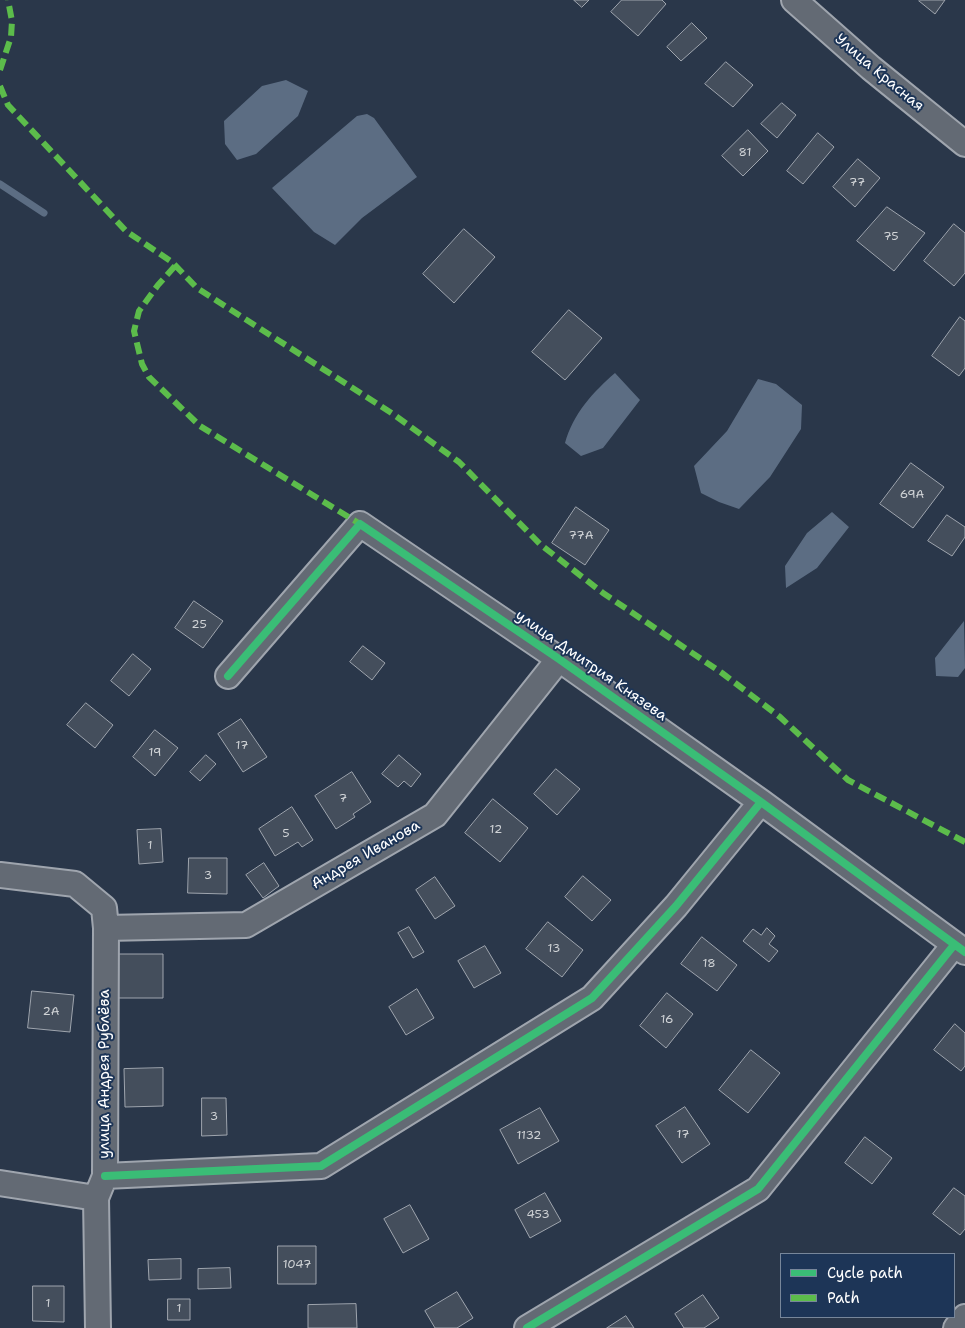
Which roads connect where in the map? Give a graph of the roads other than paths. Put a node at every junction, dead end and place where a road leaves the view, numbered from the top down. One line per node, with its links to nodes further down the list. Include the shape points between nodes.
1 (794, 0): 2 (street, Улица Красная)
2 (965, 144)
3 (559, 659): 4 (street, улица Дмитрия Князева, via 360,524); 5 (street, улица Дмитрия Князева); 7 (street, Андрея Иванова, via 435,815 246,925)
4 (228, 676)
5 (761, 802): 8 (street, улица Дмитрия Князева); 10 (street, via 676,906 592,998 321,1166)
6 (0, 875): 7 (street, via 75,884)
7 (105, 918): 10 (street, улица Андрея Рублёва)
8 (960, 948): 13 (street, via 758,1189)
9 (0, 1183): 10 (street)
10 (100, 1187): 12 (street, улица Андрея Рублёва)
11 (965, 1317): 14 (street)
12 (98, 1328)
13 (527, 1328)
14 (956, 1328)

